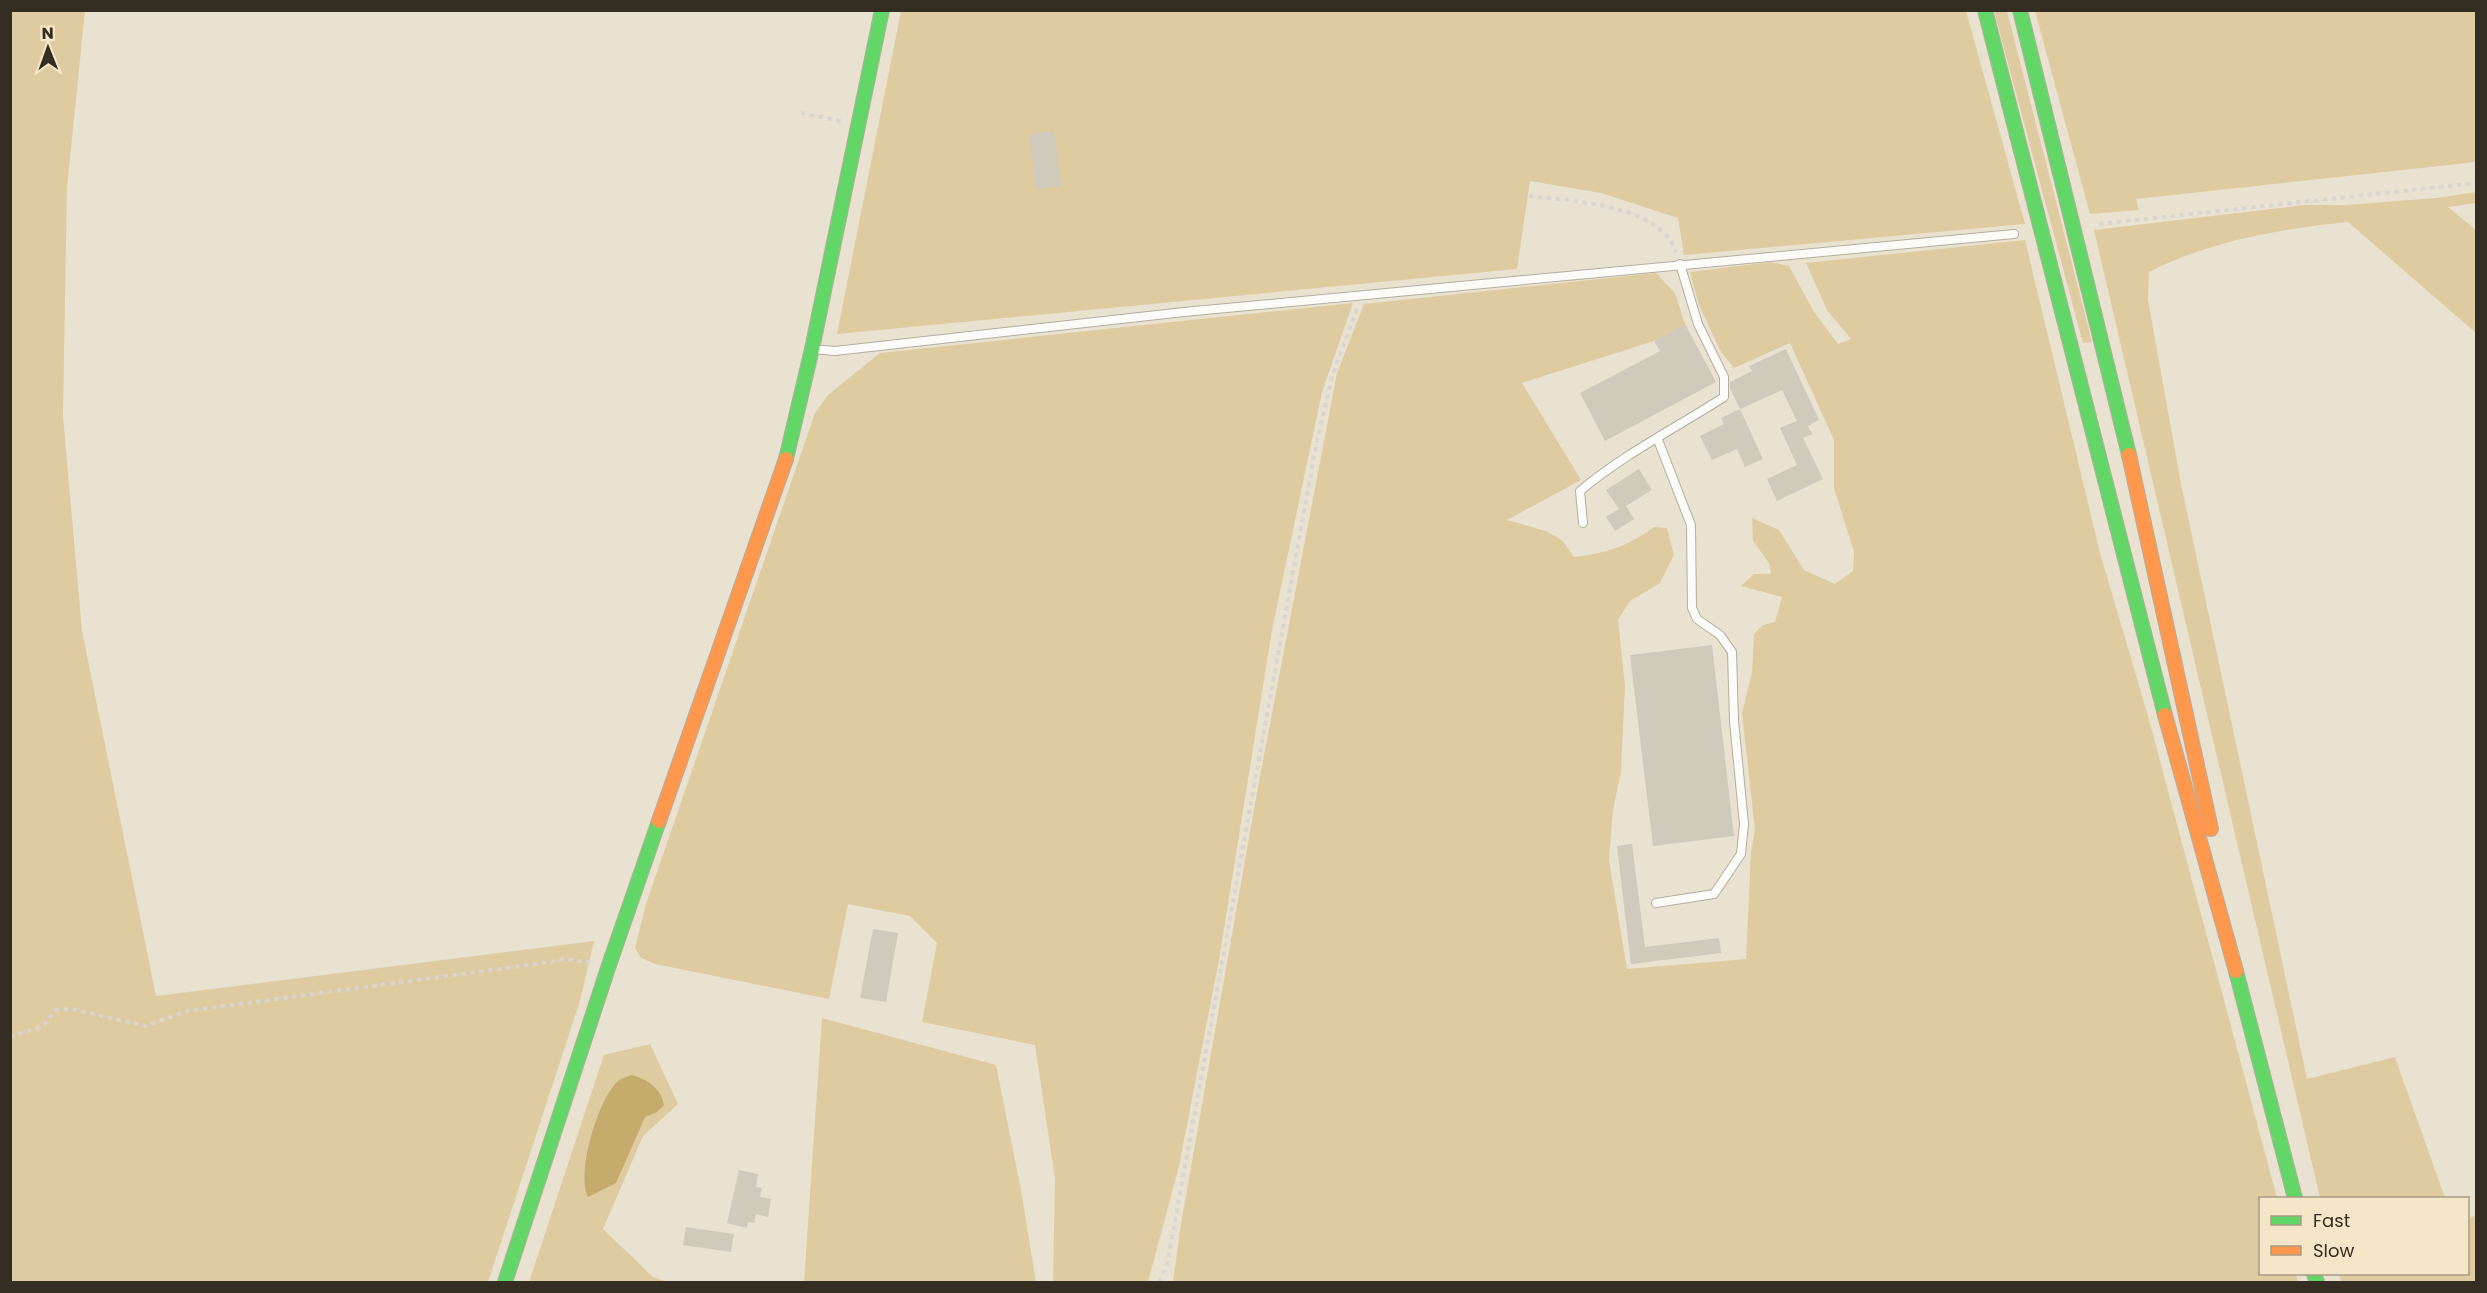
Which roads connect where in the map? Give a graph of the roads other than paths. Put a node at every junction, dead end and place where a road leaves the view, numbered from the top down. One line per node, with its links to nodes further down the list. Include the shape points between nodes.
1 (882, 10): 6 (main road)
2 (1985, 10): 10 (main road, via 2145,644)
3 (2020, 10): 10 (main road, via 2172,634)
4 (2014, 234): 5 (lane)
5 (1680, 264): 6 (lane, via 1184,312 835,351); 7 (lane, via 1698,324 1724,377 1724,397)
6 (812, 349): 12 (main road, via 785,464 609,965)
7 (1658, 440): 8 (lane, via 1609,467 1580,491); 9 (lane, via 1691,525 1692,608 1697,619 1720,635 1732,652 1744,824 1741,854 1714,894)
8 (1583, 523)
9 (1656, 903)
10 (2250, 1019): 11 (main road)
11 (2295, 1197)
12 (505, 1282)

